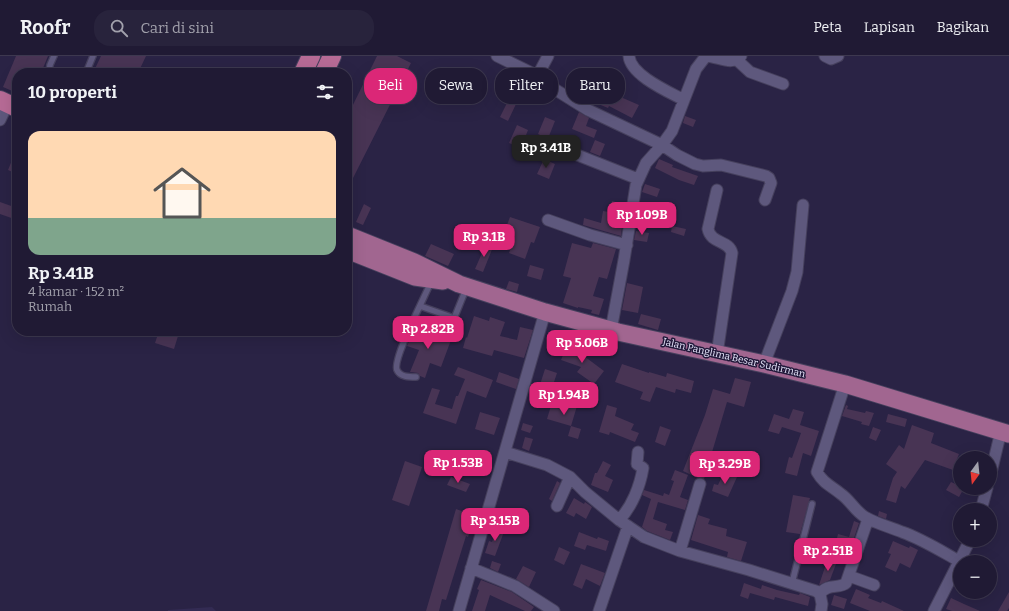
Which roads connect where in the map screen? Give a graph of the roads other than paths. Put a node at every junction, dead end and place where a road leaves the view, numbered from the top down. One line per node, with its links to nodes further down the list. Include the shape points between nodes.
1 (54, 56): 12 (lane)
2 (93, 56): 13 (lane)
3 (311, 56): 14 (highway)
4 (332, 56): 15 (highway)
5 (497, 56): 16 (street)
6 (548, 56): 17 (street)
7 (629, 56): 20 (street, via 629,60 639,72 650,81)
8 (825, 56): 9 (street, via 831,60)
9 (838, 56)
10 (698, 58): 11 (street, via 706,56 732,61); 20 (street)
11 (739, 58): 18 (street, via 750,72)
12 (50, 68)
13 (88, 68)
14 (305, 68)
15 (326, 68)
16 (522, 68)
17 (542, 68)
18 (783, 84)
19 (558, 91): 24 (street, via 588,110)
20 (684, 100): 24 (street, via 672,131)
21 (8, 103): 22 (street)
22 (0, 120)
23 (547, 143): 25 (street)
24 (662, 145): 25 (street, via 646,163); 27 (street, via 700,166 721,165 766,176 770,183)
25 (638, 179): 29 (street)
26 (717, 190): 42 (street, via 709,234 728,246 732,253)
27 (765, 200)
28 (803, 205): 43 (street, via 797,272)
29 (631, 214): 31 (street); 33 (street)
30 (548, 220): 33 (street)
31 (668, 221)
32 (352, 237): 36 (main road, Jalan Panglima Besar Sudirman)
33 (626, 245): 41 (street)
34 (352, 252): 35 (main road, Jalan Panglima Besar Sudirman, via 415,277)
35 (432, 280): 36 (main road, Jalan Panglima Besar Sudirman); 37 (lane)
36 (463, 285): 38 (main road, Jalan Panglima Besar Sudirman); 39 (lane)
37 (420, 306): 39 (lane); 44 (lane, via 403,342 396,367 397,372 404,376)
38 (545, 312): 41 (main road, Jalan Panglima Besar Sudirman); 47 (street)
39 (454, 318): 40 (lane)
40 (451, 326)
41 (611, 330): 42 (main road, Jalan Panglima Besar Sudirman)
42 (718, 354): 43 (main road, Jalan Panglima Besar Sudirman)
43 (764, 364): 45 (main road, Jalan Panglima Besar Sudirman)
44 (416, 377)
45 (846, 384): 46 (main road, Jalan Panglima Besar Sudirman); 54 (street, via 817,472 821,480 842,494 855,510)
46 (1005, 433): 49 (street)
47 (505, 452): 50 (street, via 547,464); 58 (street)
48 (638, 452): 55 (street, via 637,463 644,468)
49 (997, 456)
50 (570, 477): 53 (street); 55 (street)
51 (700, 484): 56 (street)
52 (812, 504): 61 (lane)
53 (557, 506)
54 (868, 518): 57 (street, via 914,537); 60 (street)
55 (623, 523): 56 (street, via 644,537); 66 (street)
56 (680, 551): 61 (street)
57 (953, 558)
58 (471, 568): 64 (street); 65 (street, via 515,586)
59 (953, 573): 68 (street)
60 (849, 576): 62 (street); 63 (street, via 844,585 830,587)
61 (792, 583): 63 (street)
62 (874, 586)
63 (820, 594): 67 (street)
64 (459, 611)
65 (554, 611)
66 (599, 611)
67 (821, 611)
68 (934, 611)

